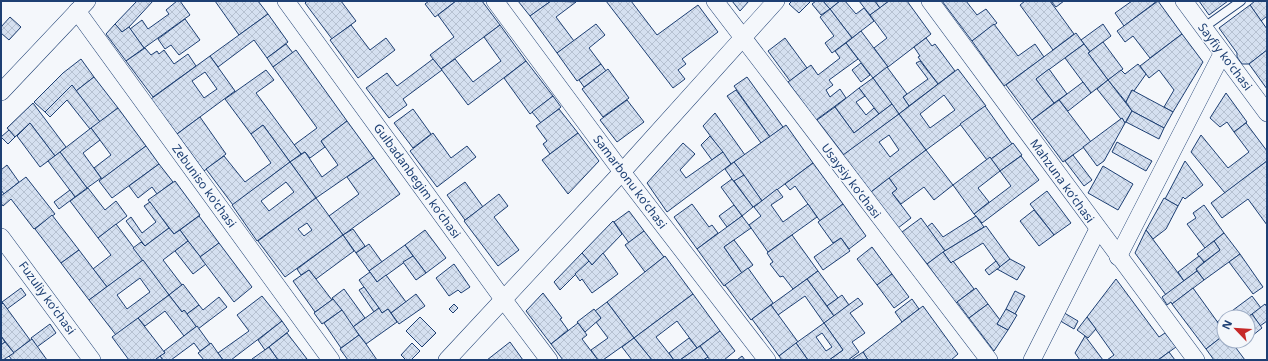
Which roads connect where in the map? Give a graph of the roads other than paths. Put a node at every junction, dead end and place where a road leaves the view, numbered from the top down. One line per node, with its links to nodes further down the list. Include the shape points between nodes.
1 (286, 1): 18 (street, Gulbadanbegim koʻchasi)
2 (496, 1): 14 (street, Samarbonu koʻchasi)
3 (714, 1): 10 (street, Usaysiy koʻchasi)
4 (776, 1): 10 (street)
5 (930, 1): 15 (street, Mahzuna koʻchasi)
6 (1184, 1): 9 (street, Sayfiy koʻchasi)
7 (1240, 1): 9 (lane)
8 (82, 6): 12 (street); 20 (street, Zebuniso ko'chasi)
9 (1203, 28): 11 (street, Sayfiy koʻchasi)
10 (742, 38): 14 (street); 24 (street, Usaysiy koʻchasi)
11 (1222, 54): 13 (street, Sayfiy koʻchasi); 17 (street)
12 (1, 92)
13 (1267, 114)
14 (622, 172): 18 (street); 23 (street, Samarbonu koʻchasi)
15 (1098, 229): 17 (street, Mahzuna koʻchasi); 25 (street)
16 (1, 236): 19 (street, Fuzuliy koʻchasi)
17 (1118, 257): 26 (street, Mahzuna koʻchasi)
18 (503, 299): 21 (street); 22 (street, Gulbadanbegim koʻchasi)
19 (92, 360)
20 (331, 360)
21 (447, 360)
22 (549, 360)
23 (767, 360)
24 (989, 360)
25 (1032, 360)
26 (1196, 360)

